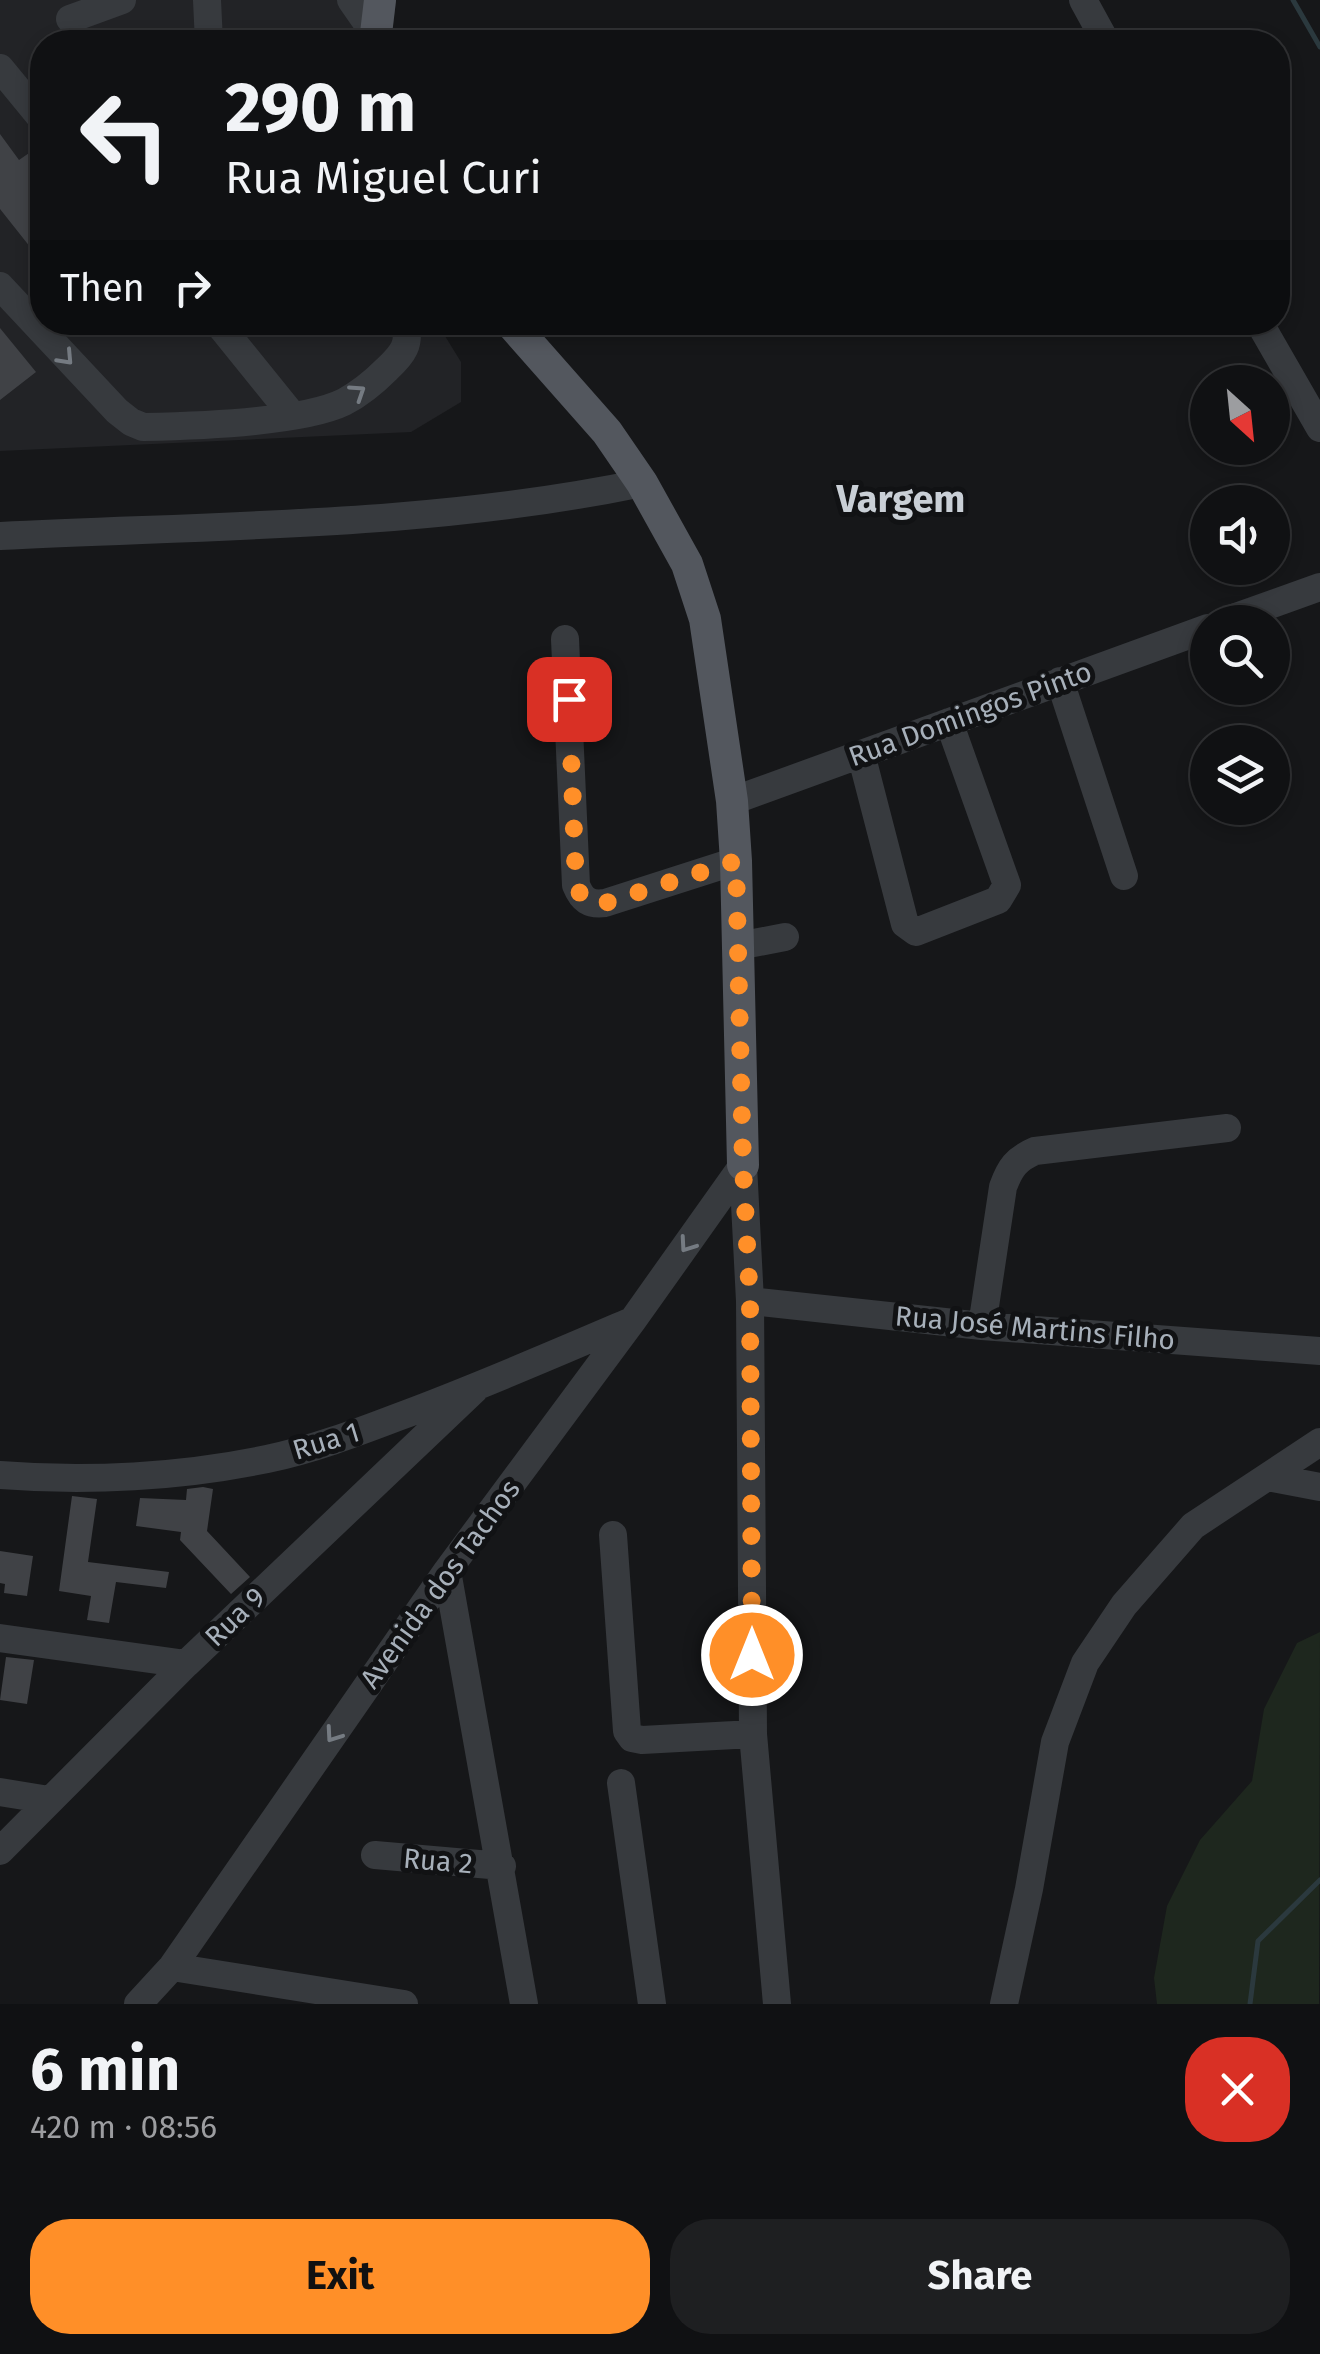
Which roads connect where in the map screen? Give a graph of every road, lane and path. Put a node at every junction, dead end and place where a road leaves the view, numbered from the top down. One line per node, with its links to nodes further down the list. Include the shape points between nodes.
1 (122, 0): 6 (street)
2 (207, 0): 7 (street)
3 (351, 0): 8 (street)
4 (380, 0): 9 (main road)
5 (1083, 0): 10 (street)
6 (70, 19)
7 (208, 30)
8 (370, 30)
9 (376, 30)
10 (1099, 30)
11 (0, 68): 12 (street)
12 (30, 104)
13 (0, 286): 14 (street, one-way to 14)
14 (30, 317)
15 (47, 335): 20 (street, one-way to 20, via 131,422 160,426)
16 (228, 335): 20 (street)
17 (409, 335): 20 (street, one-way to 17, via 341,404 369,387 404,353)
18 (521, 335): 22 (main road, via 607,432)
19 (1266, 335): 21 (street)
20 (293, 416)
21 (1320, 428)
22 (642, 483): 23 (street, via 428,516); 31 (main road, via 687,564 705,619)
23 (0, 536)
24 (1320, 587): 25 (street)
25 (1270, 605)
26 (1190, 635): 28 (street, Rua Domingos Pinto)
27 (565, 639): 32 (street, via 581,898 605,903)
28 (1060, 682): 29 (street, Rua Domingos Pinto); 33 (street)
29 (949, 722): 30 (street, Rua Domingos Pinto); 30 (street, via 1007,884 998,900 916,932 904,924)
30 (861, 754): 31 (street, Rua Domingos Pinto)
31 (732, 801): 32 (main road)
32 (736, 861): 35 (main road)
33 (1124, 876)
34 (785, 936): 35 (street)
35 (738, 946): 37 (main road)
36 (1227, 1128): 40 (street, via 1018,1158 1003,1188)
37 (743, 1166): 38 (street); 39 (street, Avenida dos Tachos, one-way to 39)
38 (750, 1301): 40 (street, Rua José Martins Filho); 51 (street)
39 (633, 1320): 42 (street, Rua 1); 48 (street, Avenida dos Tachos)
40 (982, 1326): 41 (street, Rua José Martins Filho)
41 (1320, 1351)
42 (475, 1388): 44 (street, Rua 1, via 269,1459 186,1472); 50 (street, Rua 9)
43 (1320, 1442): 45 (street)
44 (0, 1475)
45 (1268, 1477): 46 (street); 64 (street, via 1193,1526 1134,1592 1085,1662 1055,1742)
46 (1320, 1487)
47 (613, 1535): 51 (street, via 627,1732 642,1740)
48 (447, 1570): 57 (street); 58 (street, Avenida dos Tachos, one-way to 58)
49 (0, 1638): 50 (street)
50 (186, 1664): 54 (street, Rua 9)
51 (753, 1734): 63 (street)
52 (621, 1783): 62 (street)
53 (0, 1792): 54 (street)
54 (49, 1800): 55 (street, Rua 9)
55 (0, 1851)
56 (375, 1855): 57 (street, Rua 2)
57 (502, 1866): 61 (street)
58 (172, 1966): 59 (street, Avenida dos Tachos); 60 (street)
59 (138, 2004)
60 (404, 2004)
61 (524, 2004)
62 (652, 2004)
63 (777, 2004)
64 (1004, 2004)

